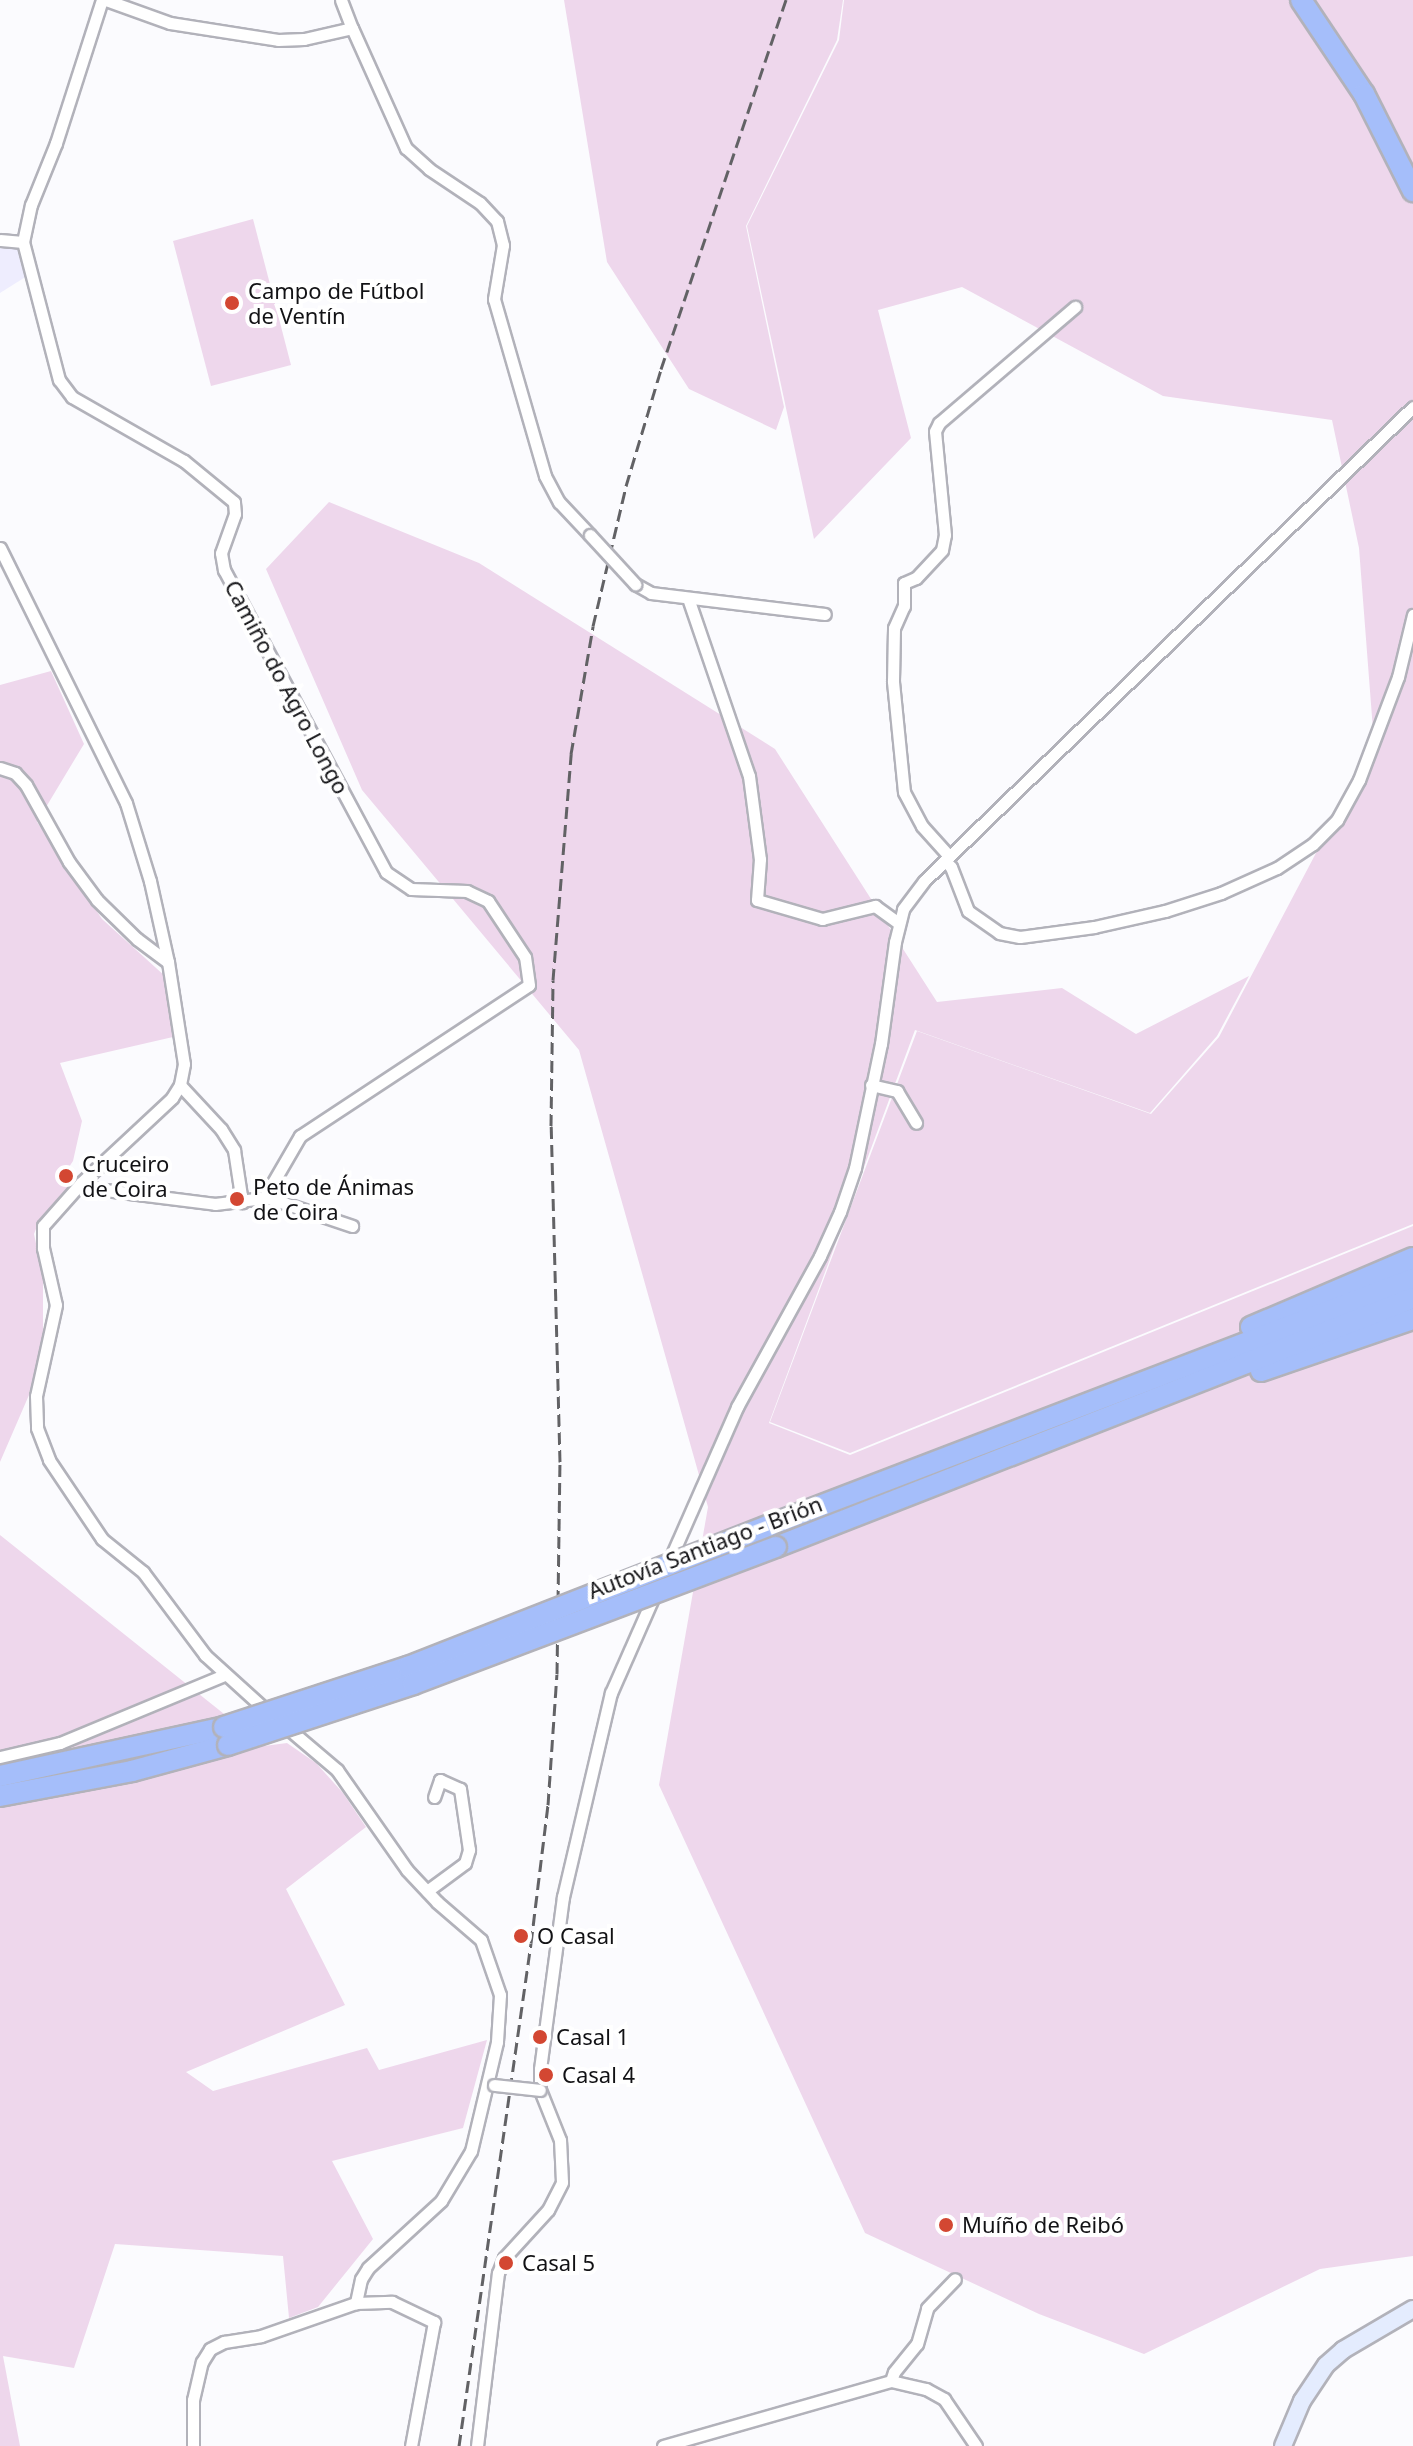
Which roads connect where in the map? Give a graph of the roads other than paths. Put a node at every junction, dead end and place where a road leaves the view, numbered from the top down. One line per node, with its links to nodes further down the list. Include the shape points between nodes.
1 (104, 0): 4 (street, via 170,23 278,40); 7 (street, via 31,205)
2 (341, 0): 4 (street)
3 (1301, 0): 5 (highway, via 1364,94)
4 (352, 28): 11 (street, bridge, via 406,148 497,221 503,245 494,299 545,476 559,502 635,584 651,593)
5 (1413, 191)
6 (0, 240): 7 (street)
7 (23, 242): 22 (street, Camiño do Agro Longo, via 59,380 72,397 184,461 234,502 221,553 224,570 386,872 411,889 467,891 488,901 525,957 529,985 300,1136)
8 (1075, 307): 15 (street, via 935,431 945,535 942,550 916,578 904,583 904,606 894,628 893,681 904,792)
9 (1411, 414): 15 (street)
10 (0, 548): 17 (street, via 126,803)
11 (688, 598): 12 (street); 16 (street, via 749,776 760,859 757,900 822,919 875,906)
12 (825, 614)
13 (1413, 615): 15 (street, via 1398,677 1359,780 1337,820 1277,868 1165,911 1020,937 999,933 968,911)
14 (0, 768): 17 (street, via 15,773 26,785 97,900)
15 (947, 858): 16 (street, via 910,897)
16 (898, 923): 19 (street)
17 (168, 962): 18 (street, via 184,1064)
18 (180, 1085): 21 (street); 23 (street, via 234,1150)
19 (871, 1085): 20 (street, via 897,1091); 39 (street, via 855,1168 840,1212 737,1407 611,1693 563,1897)
20 (916, 1123)
21 (81, 1183): 23 (street, via 215,1204); 31 (street, via 47,1218 42,1236 56,1305 36,1396 41,1441 102,1539 143,1572)
22 (266, 1197): 23 (street); 24 (street)
23 (242, 1202)
24 (352, 1226)
25 (1413, 1258): 29 (highway, via 1146,1373)
26 (1413, 1279): 29 (highway, Autovía Santiago - Brión)
27 (1413, 1298): 30 (highway, Autovía Santiago - Brión)
28 (1413, 1319): 30 (highway, via 1199,1392)
29 (1126, 1391): 32 (highway, Autovía Santiago - Brión, bridge)
30 (1153, 1400): 32 (highway, Autovía Santiago - Brión, bridge, via 413,1684)
31 (224, 1675): 33 (street, via 60,1743); 37 (street, via 337,1770)
32 (226, 1736): 34 (highway, Autovía Santiago - Brión); 35 (highway, Autovía Santiago - Brión, via 132,1771)
33 (0, 1757)
34 (0, 1776)
35 (0, 1796)
36 (434, 1797): 37 (street, via 440,1780 460,1789 469,1850 465,1863)
37 (427, 1891): 38 (street, via 481,1940 495,1975 502,2015)
38 (490, 2084): 39 (street, bridge); 41 (street, via 462,2170 441,2201 368,2268)
39 (540, 2090): 46 (street, via 560,2140 562,2182 548,2210 504,2258 498,2273)
40 (955, 2279): 43 (street, via 927,2308 917,2344)
41 (356, 2303): 44 (street, via 210,2349 193,2400); 45 (street, via 404,2304 434,2322)
42 (1413, 2309): 49 (street, via 1333,2357 1302,2401)
43 (891, 2381): 47 (street); 48 (street, via 944,2399)
44 (193, 2446)
45 (411, 2446)
46 (477, 2446)
47 (663, 2446)
48 (976, 2446)
49 (1283, 2446)

